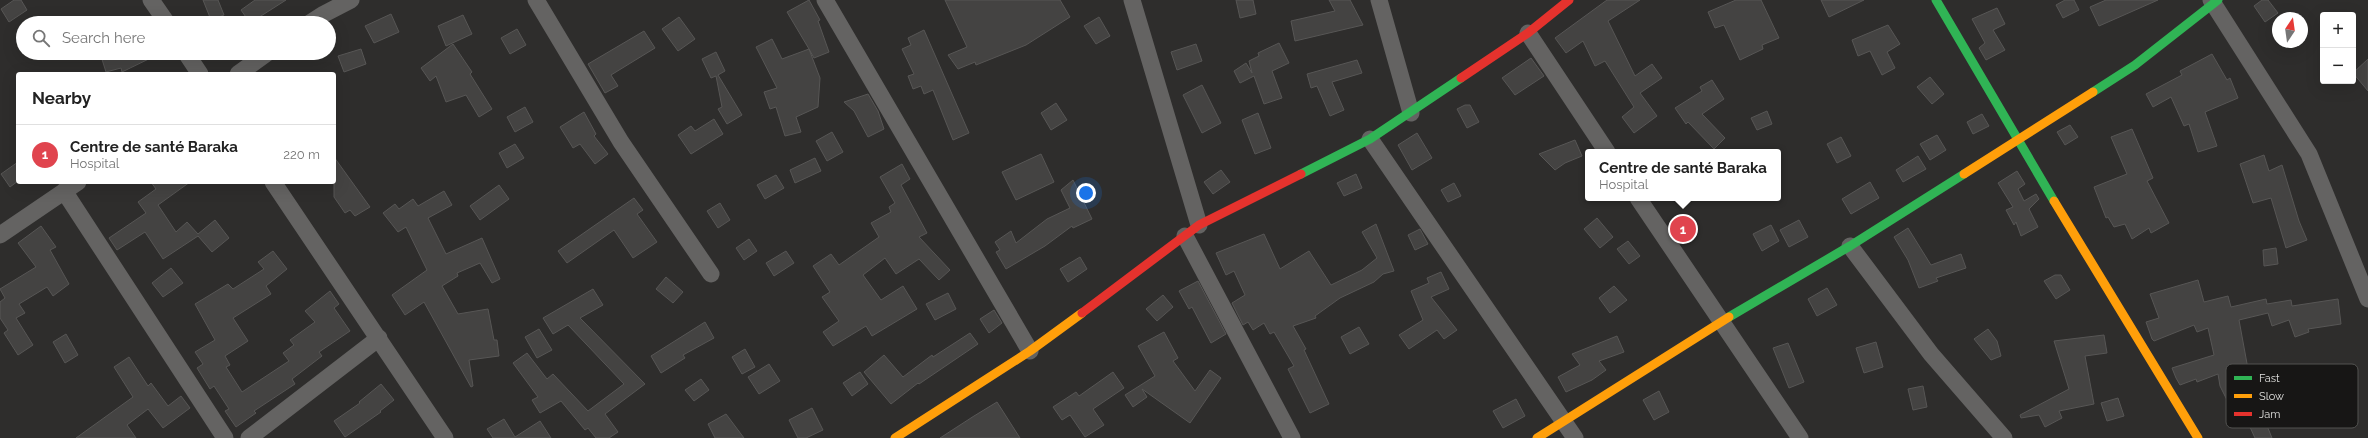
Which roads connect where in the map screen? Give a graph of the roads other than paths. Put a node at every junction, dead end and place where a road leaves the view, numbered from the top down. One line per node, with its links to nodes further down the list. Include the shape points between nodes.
1 (152, 0): 10 (street)
2 (351, 0): 11 (street)
3 (536, 0): 28 (street, via 621,142)
4 (825, 0): 32 (street)
5 (1132, 0): 24 (street)
6 (1379, 0): 17 (street)
7 (1569, 0): 12 (street)
8 (1936, 0): 19 (street)
9 (2214, 1): 19 (street, via 2135,65); 29 (street, via 2309,154)
10 (162, 16)
11 (321, 16)
12 (1528, 33): 17 (street); 20 (street)
13 (191, 60): 15 (street)
14 (257, 60): 16 (street)
15 (199, 72)
16 (241, 72)
17 (1411, 113): 18 (street)
18 (1370, 139): 24 (street); 33 (street)
19 (2018, 140): 27 (street); 43 (street)
20 (1605, 149)
21 (274, 184): 31 (street)
22 (71, 187): 25 (street); 34 (street)
23 (1640, 201): 30 (street)
24 (1199, 226): 26 (street)
25 (0, 235)
26 (1185, 236): 32 (street); 38 (street)
27 (1850, 246): 30 (street); 42 (street, via 1931,354)
28 (711, 274)
29 (2368, 299)
30 (1720, 323): 33 (street); 41 (street)
31 (379, 338): 35 (street); 36 (street)
32 (1030, 351): 37 (street)
33 (1563, 420): 39 (street); 40 (street)
34 (225, 438)
35 (249, 438)
36 (445, 438)
37 (895, 438)
38 (1292, 438)
39 (1537, 438)
40 (1575, 438)
41 (1800, 438)
42 (2004, 438)
43 (2198, 438)

